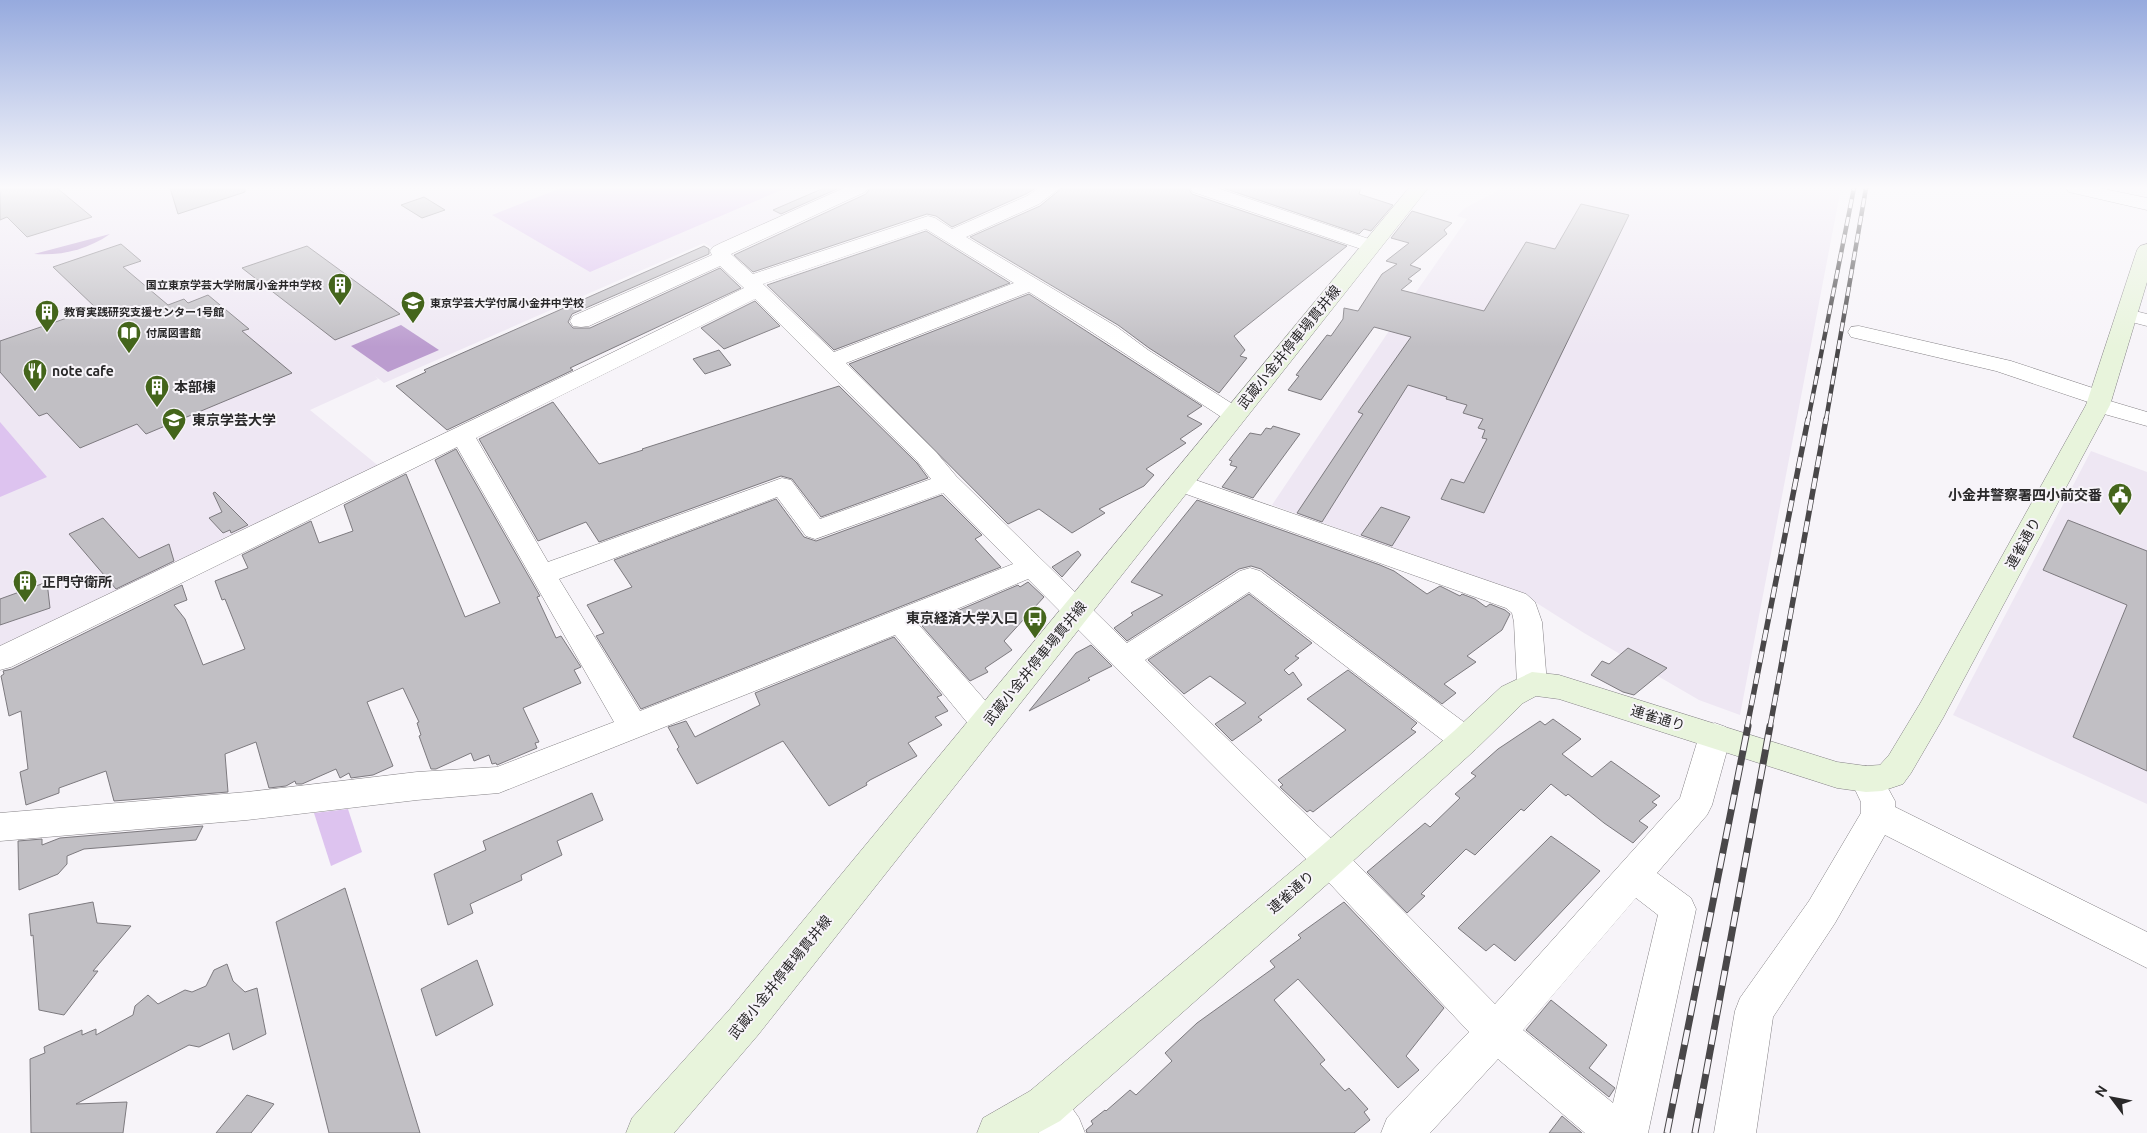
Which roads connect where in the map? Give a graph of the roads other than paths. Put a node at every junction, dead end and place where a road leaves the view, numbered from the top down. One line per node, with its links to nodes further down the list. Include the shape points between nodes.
1 (742, 241): 8 (street, via 720,251)
2 (876, 241): 10 (street)
3 (958, 241): 11 (street)
4 (1357, 241): 6 (street)
5 (1376, 241): 6 (main road, 武蔵小金井停車場貫井線)
6 (1372, 246): 17 (main road, 武蔵小金井停車場貫井線)
7 (2147, 250): 9 (main road, 連雀通り)
8 (723, 257): 10 (street); 13 (street)
9 (2142, 276): 12 (main road, 連雀通り)
10 (754, 285): 15 (street); 19 (street)
11 (1028, 285): 15 (street); 17 (street, via 1109,332)
12 (2137, 318): 16 (main road, 連雀通り)
13 (582, 321)
14 (1858, 332): 16 (street, via 2003,366)
15 (831, 361): 20 (street, via 927,457)
16 (2099, 402): 18 (street); 33 (main road, 連雀通り, via 1900,764 1891,775)
17 (1234, 415): 21 (main road, 武蔵小金井停車場貫井線)
18 (2147, 419)
19 (462, 435): 23 (street); 26 (street)
20 (947, 482): 22 (street); 23 (street, via 815,530 782,486)
21 (1181, 484): 24 (main road, 武蔵小金井停車場貫井線); 28 (street, via 1516,601 1525,609 1528,622)
22 (1032, 567): 24 (street); 25 (street)
23 (542, 575): 30 (street)
24 (1076, 611): 27 (street); 29 (main road, 武蔵小金井停車場貫井線)
25 (900, 622): 29 (street); 30 (street)
26 (0, 659)
27 (1125, 659): 32 (street, via 1250,578); 36 (street)
28 (1532, 684): 31 (main road, 連雀通り, via 1560,687); 32 (main road, 連雀通り, via 1512,695)
29 (986, 723): 41 (main road, 武蔵小金井停車場貫井線, via 744,1022)
30 (634, 728): 35 (street, via 499,780)
31 (1715, 736): 33 (main road, 連雀通り, via 1837,775); 37 (street, via 1695,805)
32 (1465, 740): 36 (main road, 連雀通り)
33 (1866, 779): 34 (street, via 1878,801)
34 (1878, 815): 38 (street); 46 (street, via 1822,912 1754,1011)
35 (0, 827)
36 (1330, 860): 39 (street); 40 (main road, 連雀通り)
37 (1633, 875): 39 (street); 45 (street, via 1678,909)
38 (2147, 951)
39 (1496, 1032): 43 (street); 44 (street)
40 (1054, 1119): 42 (main road, 連雀通り)
41 (647, 1133)
42 (998, 1133)
43 (1402, 1133)
44 (1617, 1133)
45 (1627, 1133)
46 (1735, 1133)

